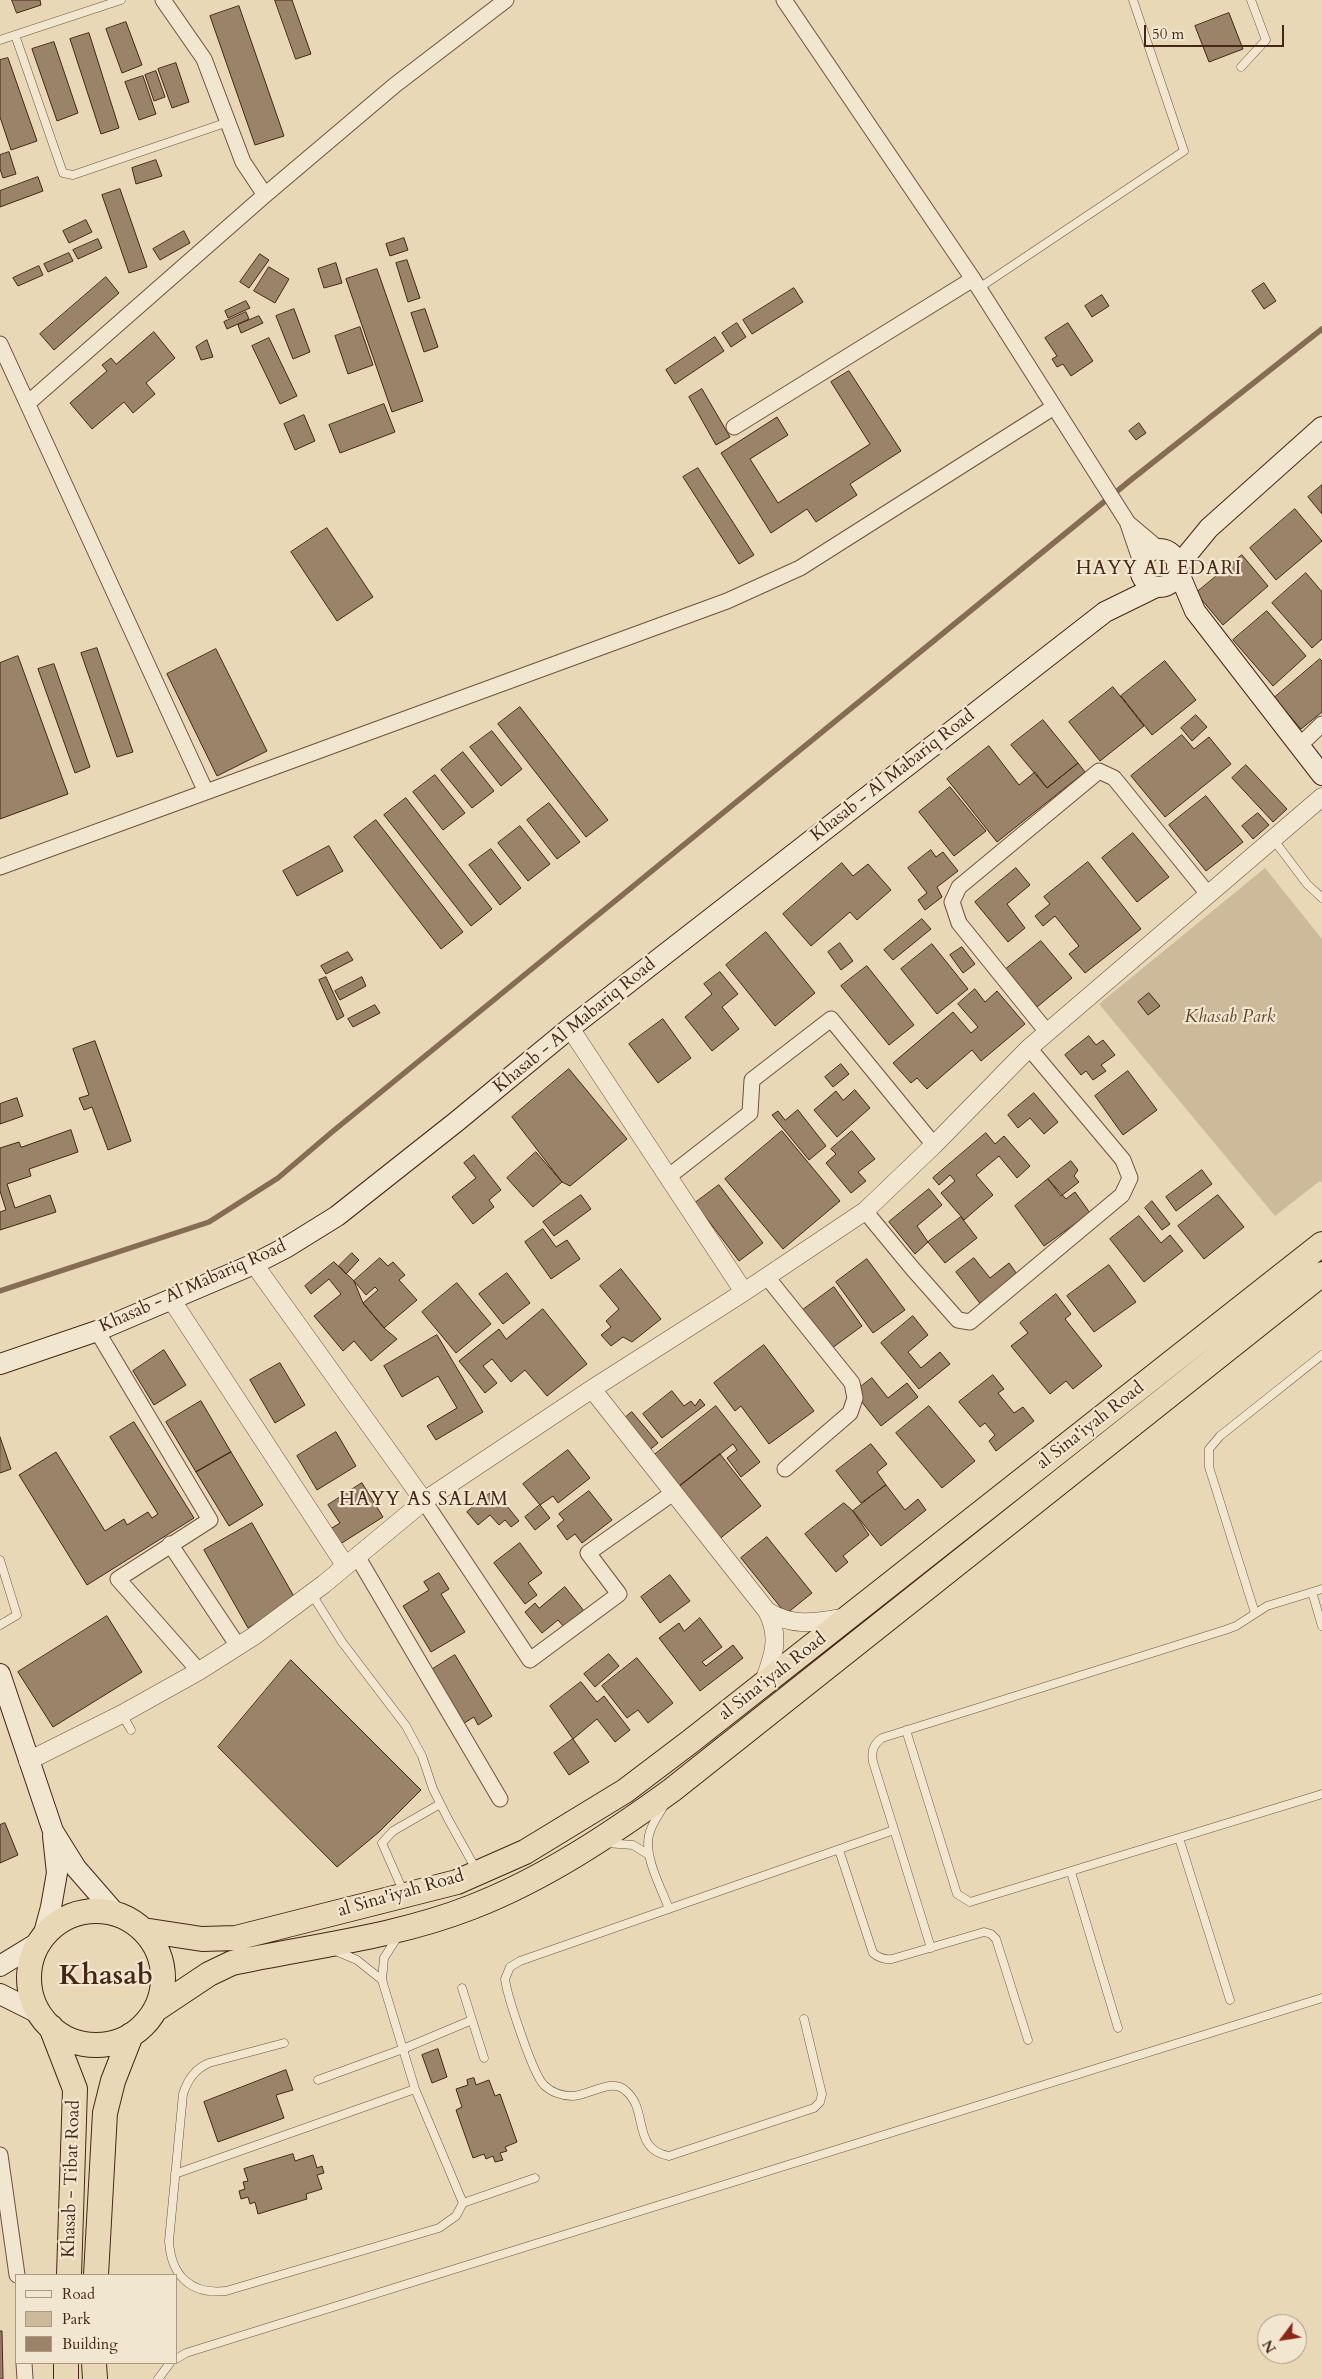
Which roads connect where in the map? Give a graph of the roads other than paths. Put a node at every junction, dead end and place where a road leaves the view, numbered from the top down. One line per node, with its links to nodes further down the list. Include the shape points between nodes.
1 (121, 0): 7 (lane)
2 (163, 0): 10 (street, via 204,59)
3 (506, 0): 11 (street, via 395,86)
4 (784, 0): 12 (street)
5 (1133, 0): 12 (lane, via 1184,151)
6 (1251, 0): 9 (lane, via 1266,40)
7 (15, 35): 8 (lane); 10 (lane, via 63,173 74,175)
8 (0, 40)
9 (1241, 67)
10 (228, 122): 11 (street, via 243,162)
11 (265, 195): 14 (street)
12 (976, 284): 15 (street); 16 (street)
13 (0, 344): 14 (street)
14 (28, 403): 29 (street)
15 (1054, 407): 18 (street); 29 (street, via 800,568 727,601)
16 (734, 427)
17 (1322, 427): 19 (main road)
18 (1128, 523): 20 (street); 21 (street)
19 (1209, 528): 20 (main road); 22 (main road)
20 (1161, 550): 21 (main road, via 1150,552); 22 (main road, via 1171,554)
21 (1141, 565): 23 (main road, via 1146,582); 25 (main road)
22 (1177, 569): 23 (main road, via 1173,580); 24 (main road)
23 (1158, 587): 24 (main road); 25 (main road)
24 (1195, 611): 27 (main road)
25 (1105, 612): 35 (main road, Khasab - Al Mabariq Road)
26 (1322, 724): 27 (street)
27 (1299, 746): 28 (main road)
28 (1322, 775)
29 (206, 792): 32 (street)
30 (1322, 797): 31 (street)
31 (1273, 839): 33 (street); 34 (lane, via 1307,884)
32 (0, 867)
33 (1208, 894): 36 (street); 36 (street, via 1114,778 1099,771 959,887 952,902 959,924)
34 (1322, 898)
35 (570, 1028): 39 (street); 42 (main road, Khasab - Al Mabariq Road, via 337,1216)
36 (1047, 1032): 37 (street)
37 (1028, 1048): 38 (street); 40 (street, via 1123,1160 1130,1178 1122,1195 970,1322 958,1320)
38 (934, 1145): 39 (street, via 831,1019 752,1080 750,1113); 40 (street)
39 (668, 1176): 45 (street)
40 (865, 1211): 44 (street)
41 (1322, 1244): 62 (highway, al Sina'iyah Road)
42 (254, 1264): 46 (main road, Khasab - Al Mabariq Road); 53 (street)
43 (1322, 1274): 73 (highway, al Sina'iyah Road)
44 (767, 1277): 45 (street); 51 (street, via 852,1383 855,1398 850,1413)
45 (744, 1292): 50 (street)
46 (171, 1299): 47 (main road, Khasab - Al Mabariq Road); 56 (street)
47 (97, 1331): 49 (main road, Khasab - Al Mabariq Road); 54 (street, via 210,1520)
48 (1322, 1355): 61 (lane, via 1220,1436 1209,1449 1209,1466)
49 (0, 1364)
50 (592, 1389): 52 (street); 53 (street)
51 (785, 1469)
52 (673, 1493): 53 (street, via 588,1552 619,1594 530,1660); 60 (street)
53 (424, 1501): 56 (street)
54 (170, 1544): 65 (street); 66 (street, via 118,1579)
55 (0, 1560): 63 (lane, via 17,1615)
56 (351, 1560): 59 (street); 75 (street)
57 (1322, 1589): 58 (lane)
58 (1312, 1592): 61 (lane); 64 (lane)
59 (312, 1593): 65 (street); 76 (lane, via 342,1642 406,1726 422,1756)
60 (767, 1611): 62 (street, via 799,1623); 68 (street, via 773,1622 776,1645)
61 (1255, 1613): 71 (lane, via 1225,1630)
62 (849, 1617): 68 (highway, al Sina'iyah Road)
63 (0, 1625)
64 (1322, 1626)
65 (238, 1646): 66 (street)
66 (199, 1671): 69 (street)
67 (0, 1674): 72 (main road)
68 (763, 1685): 83 (highway, al Sina'iyah Road, via 624,1791 525,1852)
69 (122, 1714): 70 (lane); 72 (street)
70 (130, 1730)
71 (906, 1730): 77 (lane, via 876,1742 872,1755); 84 (lane, via 954,1887 963,1900 978,1901)
72 (28, 1761): 78 (main road)
73 (672, 1790): 80 (highway, al Sina'iyah Road); 82 (lane, via 652,1827)
74 (1322, 1794): 79 (lane)
75 (500, 1799)
76 (440, 1804): 83 (lane); 85 (lane, via 393,1831 382,1843)
77 (894, 1830): 81 (lane); 92 (lane)
78 (53, 1831): 87 (main road, via 76,1868); 90 (main road, via 56,1873 51,1908)
79 (1179, 1838): 84 (lane); 98 (lane)
80 (596, 1843): 82 (lane, via 633,1846); 88 (highway, al Sina'iyah Road, via 523,1884 472,1907)
81 (839, 1850): 86 (lane); 92 (lane, via 873,1953 885,1960)
82 (649, 1855): 86 (lane)
83 (478, 1871): 85 (highway, al Sina'iyah Road, via 457,1882)
84 (1071, 1872): 103 (lane)
85 (405, 1895): 89 (highway, al Sina'iyah Road, via 236,1938 202,1939)
86 (669, 1909): 100 (lane, via 520,1960 510,1967 506,1985 534,2067 544,2085 552,2091 572,2096 614,2086 624,2089 632,2096 646,2142 660,2154 679,2154 806,2111 820,2102 821,2085)
87 (116, 1914): 89 (highway); 90 (highway, via 100,1911 76,1914 54,1925)
88 (408, 1927): 91 (highway, al Sina'iyah Road); 94 (lane, via 384,1958)
89 (143, 1930): 99 (highway, via 154,1944 162,1968 161,1994)
90 (41, 1939): 93 (main road); 102 (highway, via 29,1970 29,1985)
91 (323, 1946): 94 (lane, via 357,1960); 99 (highway, al Sina'iyah Road, via 232,1963 209,1974)
92 (931, 1948): 105 (lane, via 984,1932 996,1939)
93 (0, 1966)
94 (382, 1980): 107 (lane)
95 (462, 1988): 101 (lane)
96 (0, 1994): 102 (main road)
97 (1322, 1998): 118 (lane)
98 (1230, 2000)
99 (155, 2010): 104 (highway)
100 (804, 2019)
101 (472, 2020): 107 (lane); 108 (lane)
102 (45, 2021): 104 (highway, via 69,2039 90,2045 118,2041); 116 (highway, Khasab - Tibat Road, via 76,2089)
103 (1118, 2028)
104 (132, 2035): 117 (highway, Khasab - Tibat Road, via 113,2081 105,2113)
105 (1028, 2040)
106 (284, 2043): 112 (lane, via 208,2062 193,2074 183,2094)
107 (403, 2049): 109 (lane); 110 (lane)
108 (484, 2058)
109 (318, 2080)
110 (415, 2088): 112 (lane); 114 (lane)
111 (0, 2156): 115 (street)
112 (174, 2174): 114 (lane, via 169,2240 172,2264 189,2284 211,2293 252,2284 439,2228 456,2216)
113 (534, 2178): 114 (lane)
114 (464, 2203)
115 (17, 2274)
116 (69, 2274)
117 (96, 2274)
118 (178, 2358)
119 (24, 2364): 123 (street)
120 (66, 2364): 124 (highway)
121 (94, 2364): 125 (highway)
122 (169, 2364): 126 (lane)
123 (25, 2379)
124 (66, 2379)
125 (95, 2379)
126 (158, 2379)

